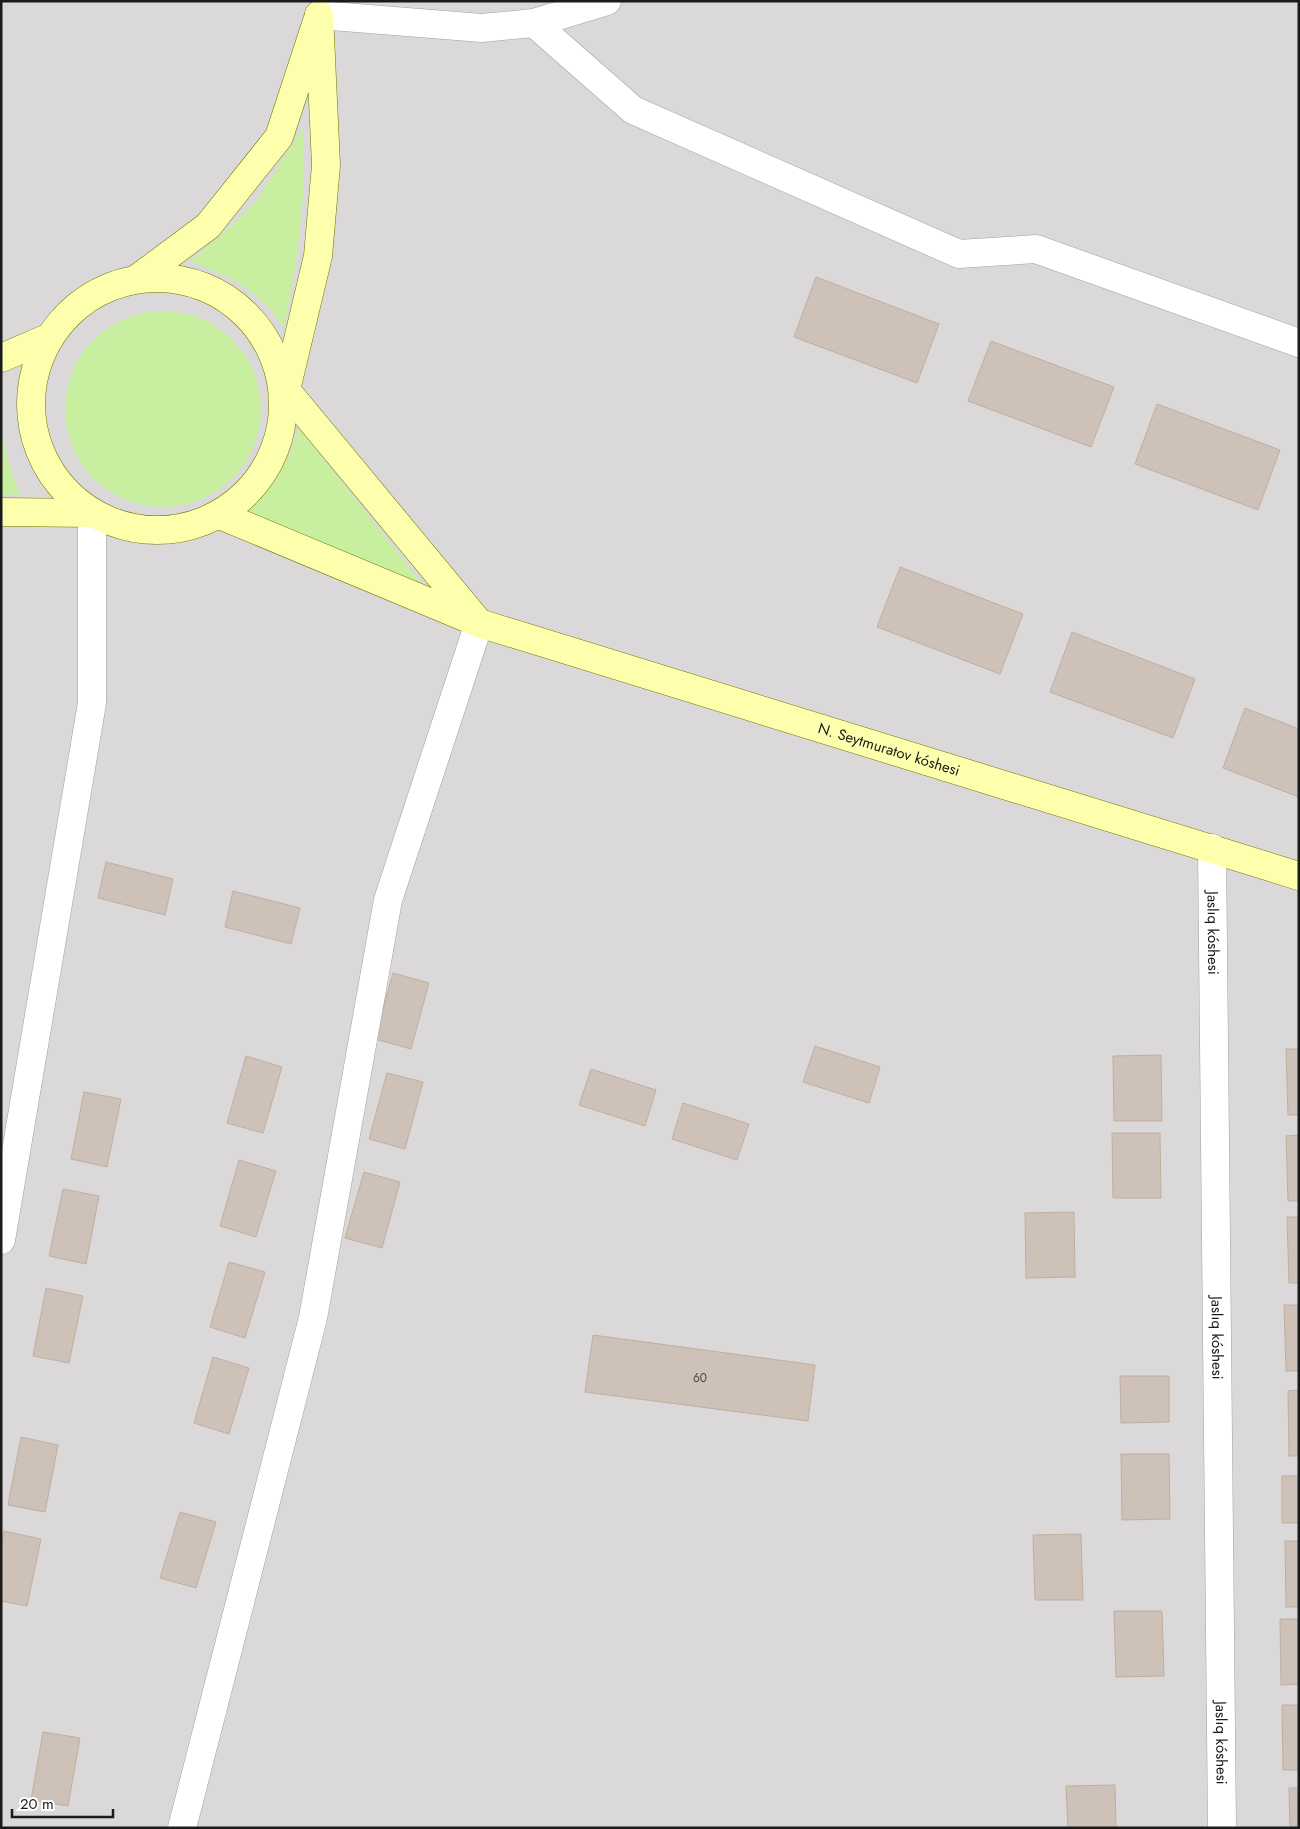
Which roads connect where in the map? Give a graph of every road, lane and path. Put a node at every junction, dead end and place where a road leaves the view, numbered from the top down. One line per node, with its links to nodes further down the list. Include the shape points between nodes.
1 (607, 1): 3 (street)
2 (318, 8): 3 (street, via 482,28); 4 (street, via 279,137 208,226); 8 (street, via 326,165 318,256)
3 (534, 23): 6 (street, via 633,110 959,254 1036,249)
4 (138, 278): 5 (street, via 102,288 72,309); 8 (street, via 179,278 217,291 249,316 272,349)
5 (48, 338): 7 (street); 10 (street, via 33,375 30,415 40,453 62,487)
6 (1299, 343)
7 (1, 358)
8 (286, 390): 11 (street, via 283,426 271,461 249,492); 12 (street)
9 (1, 512): 10 (street)
10 (92, 513): 11 (street, via 123,526 156,531 189,527); 15 (street, via 92,703)
11 (220, 514): 12 (street, N. Seytmuratov kóshesi)
12 (479, 623): 13 (street, N. Seytmuratov kóshesi); 16 (street, via 388,900 313,1318)
13 (1212, 848): 14 (street, N. Seytmuratov kóshesi); 17 (street, Jaslıq kóshesi)
14 (1299, 876)
15 (1, 1240)
16 (182, 1828)
17 (1222, 1828)

